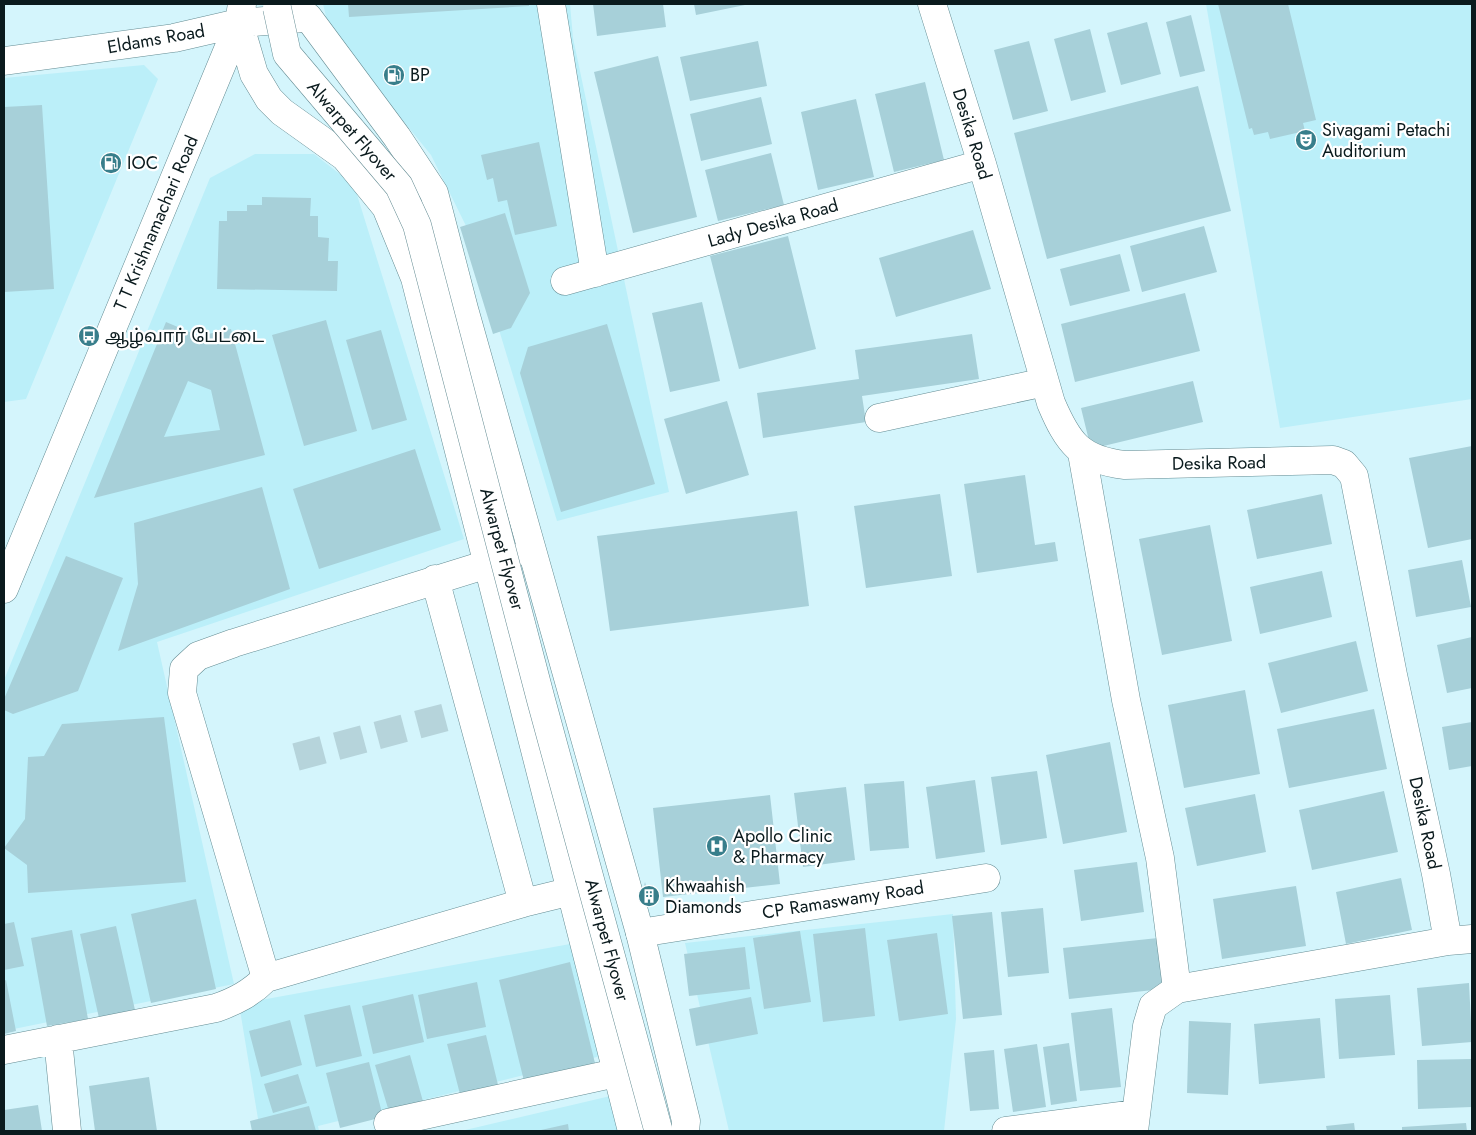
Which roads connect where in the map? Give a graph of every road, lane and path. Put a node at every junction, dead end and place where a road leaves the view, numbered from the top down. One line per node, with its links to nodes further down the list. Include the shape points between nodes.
1 (278, 4): 29 (street, Alwarpet Flyover, bridge, via 287,54 399,186 417,226 544,710)
2 (550, 4): 8 (street)
3 (940, 5): 7 (street, Desika Road)
4 (309, 11): 5 (street, Eldams Road); 13 (street, via 434,193)
5 (241, 14): 6 (street, Eldams Road, via 174,38); 14 (street, via 254,74 269,99 345,157 386,207 415,278); 16 (street, T T Krishnamachari Road)
6 (4, 61)
7 (982, 164): 8 (street, Lady Desika Road); 10 (street, Desika Road)
8 (595, 273): 9 (street, Lady Desika Road)
9 (565, 281)
10 (1045, 382): 11 (street); 12 (street, Desika Road, via 1064,434)
11 (879, 418)
12 (1082, 453): 21 (street, Desika Road, via 1105,463 1126,465 1333,460 1344,464 1354,476 1436,874); 23 (street, via 1126,700 1160,858)
13 (531, 551): 14 (street); 20 (street)
14 (488, 562): 15 (street); 18 (street)
15 (435, 579): 19 (street, via 462,712); 22 (street, via 225,646 198,656 184,669 182,693)
16 (4, 590)
17 (986, 878): 20 (street, CP Ramaswamy Road)
18 (572, 892): 19 (street); 26 (street)
19 (523, 903): 22 (street)
20 (640, 933): 29 (street, via 686,1121)
21 (1460, 940): 23 (street)
22 (266, 978): 24 (street, via 253,991 216,1008)
23 (1177, 989): 28 (street, via 1153,1006 1147,1026)
24 (58, 1039): 25 (street); 30 (street)
25 (4, 1050)
26 (616, 1072): 27 (street); 31 (street)
27 (388, 1123)
28 (1135, 1123): 32 (street)
29 (668, 1130)
30 (67, 1131)
31 (632, 1131)
32 (1006, 1131)

